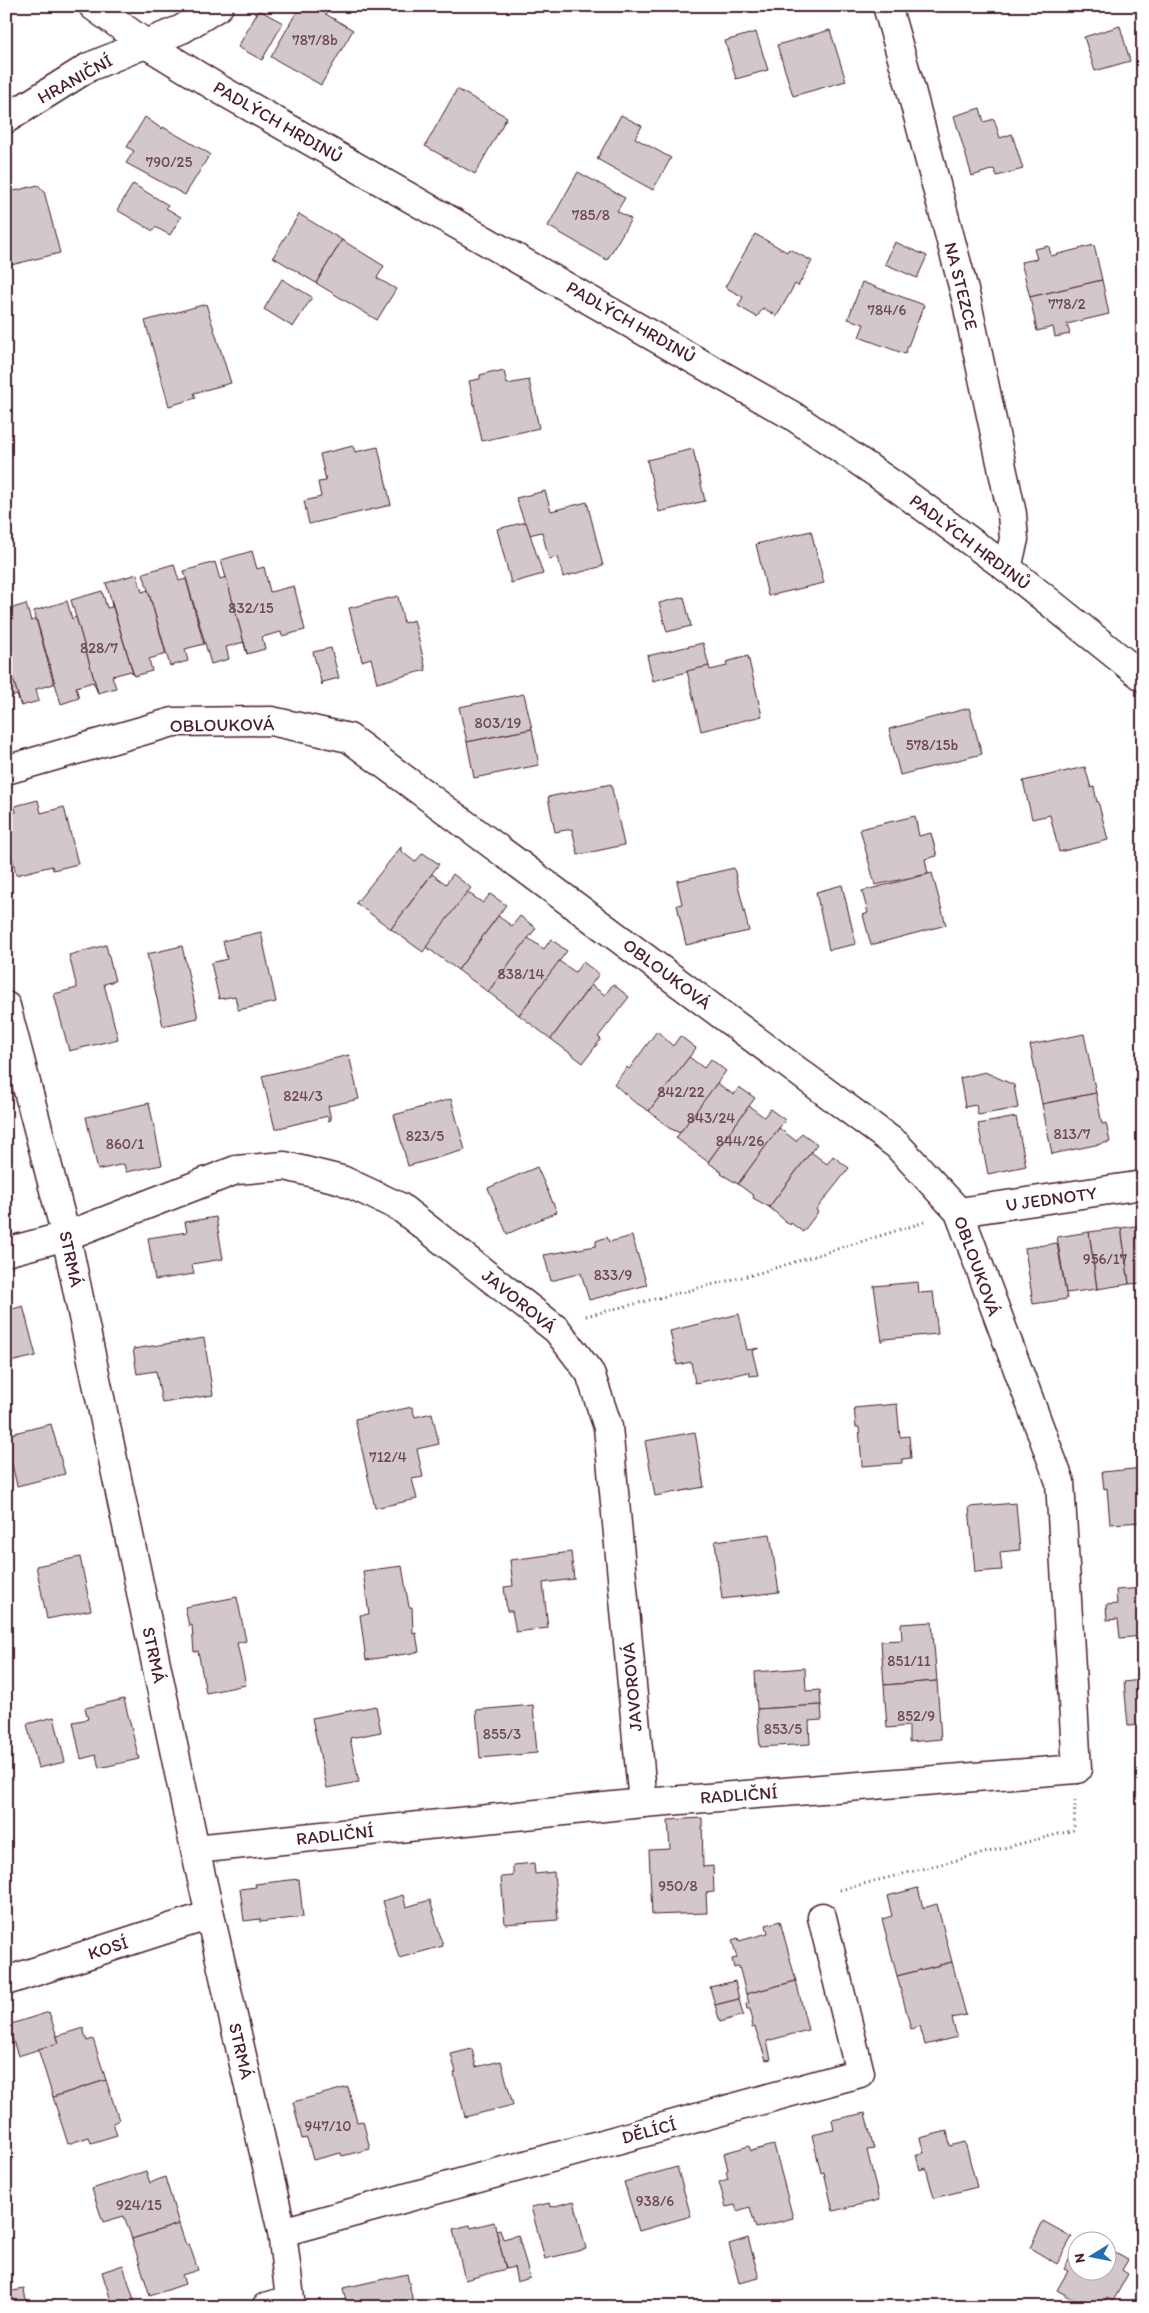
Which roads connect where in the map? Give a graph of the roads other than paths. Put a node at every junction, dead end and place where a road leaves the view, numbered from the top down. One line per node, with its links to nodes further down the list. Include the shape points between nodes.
1 (93, 6): 4 (street, PADLÝCH HRDINŮ)
2 (218, 6): 4 (street, via 182,29)
3 (887, 6): 6 (street, NA STEZCE, via 966,298 1012,514 1014,539)
4 (146, 44): 5 (street, HRANIČNÍ, via 89,67); 6 (street, PADLÝCH HRDINŮ, via 220,90 793,416)
5 (6, 119)
6 (1007, 568): 7 (street, PADLÝCH HRDINŮ)
7 (1143, 677)
8 (6, 770): 11 (street, OBLOUKOVÁ, via 172,722 270,721 349,738 897,1144)
9 (6, 1006): 12 (street, STRMÁ)
10 (1143, 1185): 11 (street, U JEDNOTY)
11 (959, 1212): 14 (street, OBLOUKOVÁ, via 1060,1482)
12 (66, 1236): 13 (street, JAVOROVÁ); 15 (street, JAVOROVÁ, via 236,1170 285,1166 342,1180 400,1207 557,1330 590,1373 608,1427); 16 (street, STRMÁ)
13 (6, 1252)
14 (1077, 1770): 15 (street, RADLIČNÍ)
15 (643, 1803): 16 (street, RADLIČNÍ)
16 (195, 1849): 17 (street, STRMÁ)
17 (210, 1915): 19 (street, KOSÍ); 20 (street, STRMÁ)
18 (822, 1916): 20 (street, DĚLÍCÍ, via 860,2074)
19 (6, 1981)
20 (282, 2232): 21 (street, STRMÁ)
21 (282, 2305)

